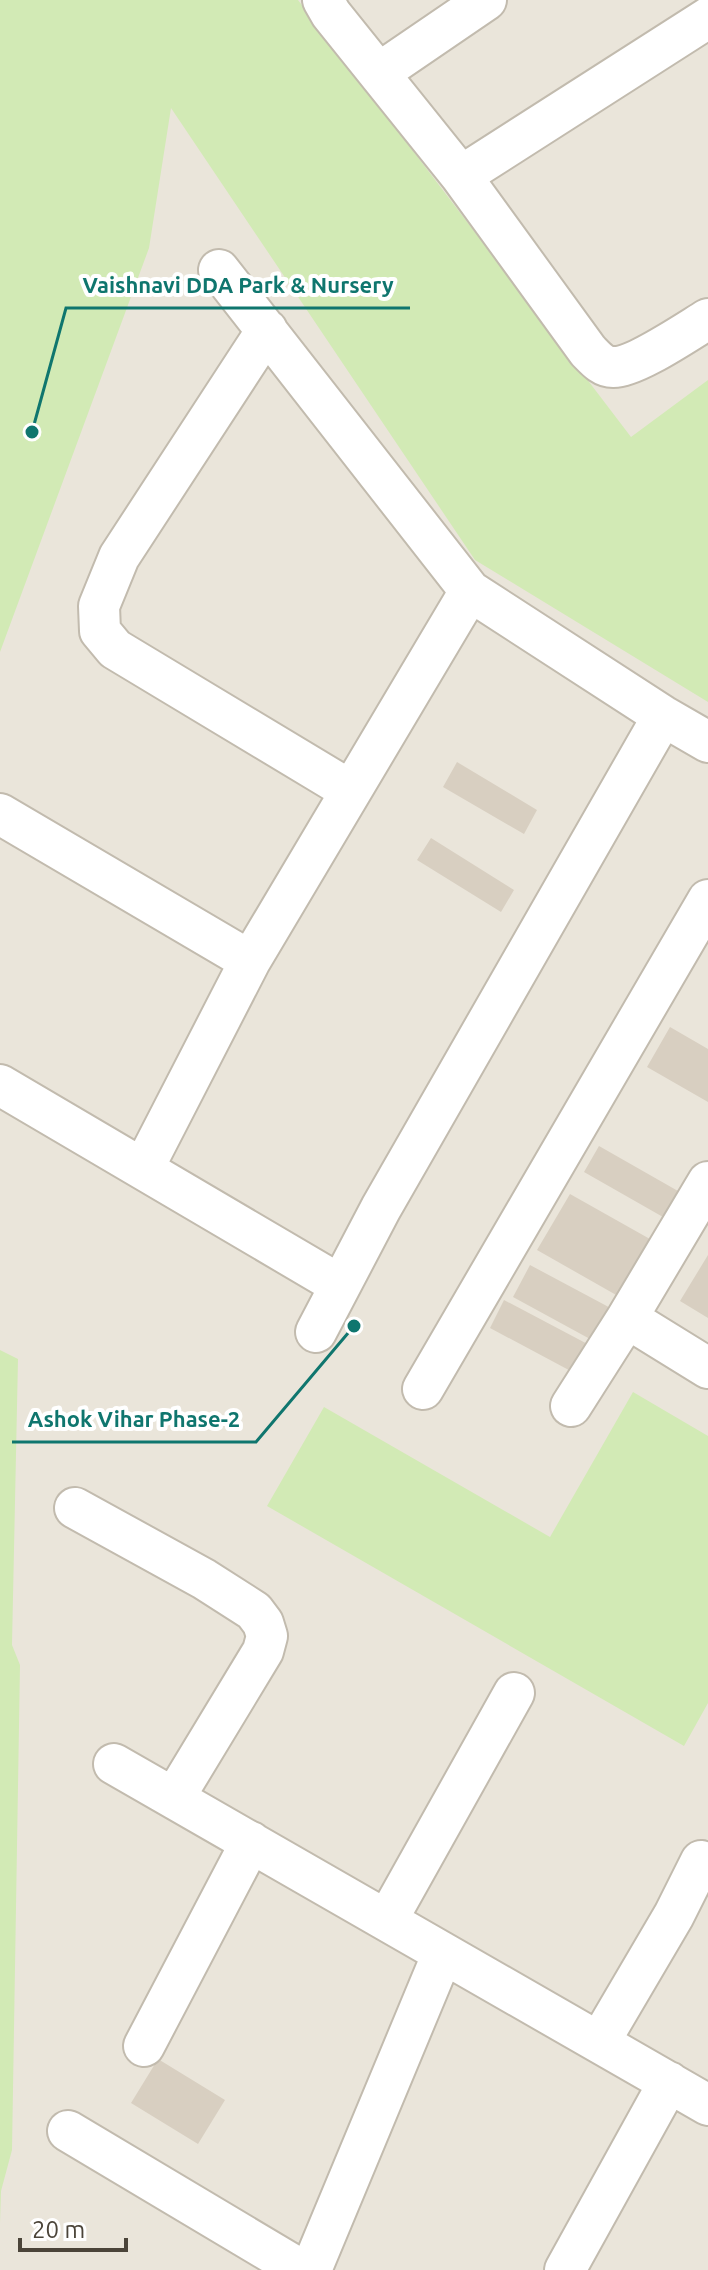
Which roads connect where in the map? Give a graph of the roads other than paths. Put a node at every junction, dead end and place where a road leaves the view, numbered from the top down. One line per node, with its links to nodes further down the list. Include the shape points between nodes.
1 (323, 0): 4 (street)
2 (486, 0): 4 (street)
3 (708, 18): 5 (street)
4 (379, 73): 5 (street)
5 (461, 176): 7 (street, via 600,363 630,364)
6 (219, 270): 8 (street)
7 (708, 319)
8 (267, 330): 9 (street); 12 (street, via 119,557 99,606 100,631 115,649)
9 (470, 591): 10 (street); 12 (street)
10 (663, 716): 11 (street); 19 (street)
11 (708, 742)
12 (351, 791): 15 (street)
13 (0, 814): 15 (street)
14 (708, 900): 23 (street)
15 (250, 961): 17 (street)
16 (0, 1085): 17 (street)
17 (144, 1167): 19 (street)
18 (708, 1182): 20 (street)
19 (340, 1285): 21 (street)
20 (627, 1318): 22 (street); 24 (street)
21 (316, 1332)
22 (708, 1368)
23 (423, 1389)
24 (571, 1406)
25 (75, 1508): 28 (street, via 204,1579 254,1611 263,1623 263,1651)
26 (514, 1693): 31 (street)
27 (114, 1764): 28 (street)
28 (174, 1798): 29 (street)
29 (251, 1842): 31 (street); 34 (street)
30 (701, 1861): 33 (street)
31 (387, 1920): 32 (street)
32 (443, 1953): 33 (street); 39 (street)
33 (600, 2041): 35 (street)
34 (144, 2046)
35 (669, 2082): 36 (street); 40 (street)
36 (708, 2105)
37 (68, 2131): 38 (street)
38 (301, 2270)
39 (311, 2270)
40 (565, 2270)

